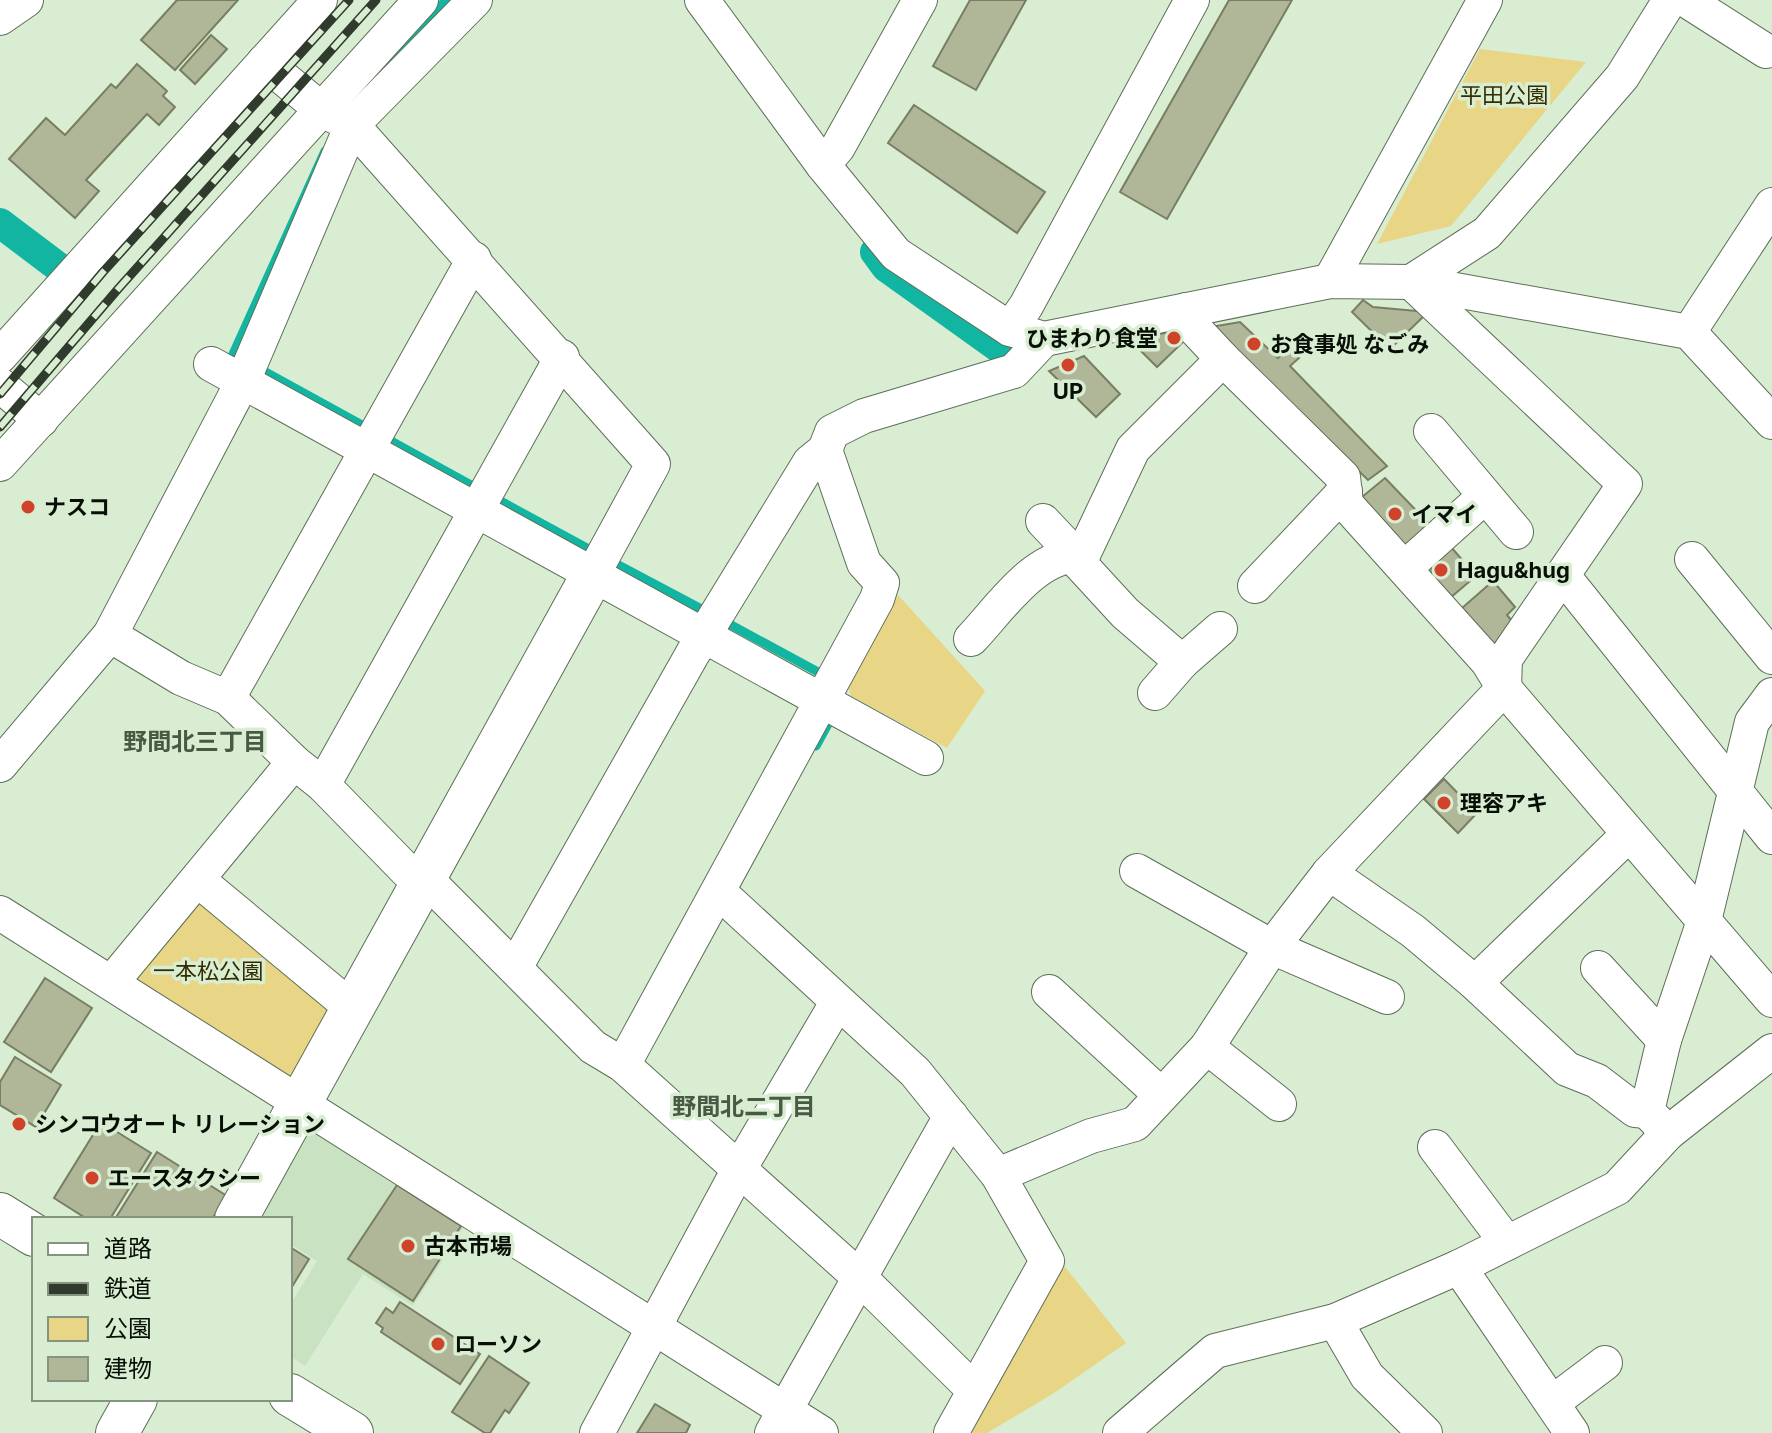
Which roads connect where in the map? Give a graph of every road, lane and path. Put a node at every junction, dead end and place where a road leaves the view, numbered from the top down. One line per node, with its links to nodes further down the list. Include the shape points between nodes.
1 (26, 0): 11 (street)
2 (320, 0): 13 (street)
3 (421, 0): 14 (street)
4 (475, 0): 14 (street)
5 (920, 0): 15 (street)
6 (1192, 0): 21 (street)
7 (1485, 0): 18 (street)
8 (1670, 0): 19 (street, via 1622,77 1487,233)
9 (1686, 0): 12 (street)
10 (720, 9): 15 (street)
11 (0, 18)
12 (1766, 51)
13 (264, 62): 14 (street); 24 (street)
14 (337, 118): 17 (street); 28 (street); 30 (street)
15 (823, 165): 21 (street, via 896,254)
16 (1772, 205): 22 (street)
17 (474, 259): 25 (street); 33 (street)
18 (1330, 281): 19 (street); 20 (street)
19 (1411, 282): 22 (street); 45 (street, via 1625,484)
20 (1186, 310): 23 (street); 26 (street, via 1195,329)
21 (1010, 329): 23 (street)
22 (1689, 332): 31 (street)
23 (1044, 339): 34 (street, via 1014,371 864,416 832,432)
24 (0, 356)
25 (562, 357): 38 (street); 44 (street, via 653,464)
26 (1223, 359): 36 (street, via 1343,477); 41 (street, via 1133,449)
27 (211, 364): 28 (street)
28 (243, 381): 33 (street); 48 (street)
29 (0, 385): 30 (street)
30 (41, 420): 35 (street)
31 (1772, 422)
32 (1431, 431): 37 (street)
33 (368, 450): 38 (street); 56 (street)
34 (825, 450): 49 (street, via 810,462); 57 (street, via 864,563 882,583)
35 (0, 464)
36 (1345, 491): 43 (street, via 1346,504); 46 (street)
37 (1484, 497): 40 (street); 43 (street)
38 (477, 511): 44 (street); 61 (street)
39 (1043, 521): 41 (street)
40 (1516, 532)
41 (1079, 555): 50 (street, via 1066,554 1043,564); 52 (street, via 1079,563 1125,613)
42 (1692, 559): 51 (street)
43 (1406, 567): 53 (street)
44 (593, 574): 49 (street); 67 (street)
45 (1564, 577): 53 (street, via 1505,659); 62 (street)
46 (1255, 586)
47 (1220, 629): 52 (street)
48 (110, 635): 56 (street, via 181,678); 60 (street)
49 (707, 635): 57 (street); 73 (street)
50 (971, 639)
51 (1772, 657)
52 (1182, 662): 54 (street)
53 (1504, 688): 63 (street); 66 (street)
54 (1155, 693)
55 (1772, 695): 62 (street, via 1752,722)
56 (228, 698): 59 (street)
57 (820, 699): 58 (street); 69 (street)
58 (926, 758)
59 (294, 762): 61 (street); 68 (street)
60 (0, 765)
61 (323, 785): 67 (street, via 408,872)
62 (1736, 795): 64 (street); 71 (street)
63 (1628, 835): 71 (street); 76 (street)
64 (1772, 837)
65 (1137, 871): 72 (street)
66 (1329, 873): 72 (street); 76 (street, via 1413,931)
67 (425, 878): 73 (street); 81 (street)
68 (198, 880): 75 (street); 81 (street)
69 (719, 892): 80 (street); 85 (street)
70 (0, 913): 75 (street)
71 (1704, 921): 79 (street); 82 (street)
72 (1272, 947): 78 (street); 83 (street)
73 (516, 966): 85 (street, via 593,1047)
74 (1598, 968): 82 (street)
75 (112, 982): 87 (street)
76 (1475, 983): 90 (street, via 1567,1069 1597,1081)
77 (1049, 992): 86 (street)
78 (1387, 997)
79 (1772, 1000)
80 (837, 1003): 89 (street, via 915,1072); 92 (street)
81 (352, 1008): 87 (street)
82 (1664, 1040): 90 (street)
83 (1207, 1047): 86 (street); 88 (street)
84 (1772, 1051): 90 (street)
85 (623, 1065): 92 (street)
86 (1161, 1095): 93 (street, via 1135,1124 1091,1136)
87 (300, 1104): 95 (street); 101 (street)
88 (1279, 1104)
89 (951, 1116): 93 (street); 99 (street)
90 (1658, 1122): 97 (street, via 1617,1188)
91 (1435, 1147): 97 (street)
92 (738, 1171): 99 (street); 101 (street)
93 (998, 1175): 103 (street, via 1047,1261)
94 (0, 1214): 96 (street)
95 (237, 1217)
96 (32, 1234)
97 (1507, 1243): 98 (street)
98 (1459, 1267): 100 (street); 106 (street)
99 (858, 1276): 103 (street); 107 (street)
100 (1335, 1321): 108 (street, via 1367,1376); 114 (street, via 1215,1351)
101 (656, 1328): 107 (street); 111 (street)
102 (1605, 1363): 106 (street)
103 (973, 1389): 113 (street)
104 (292, 1396): 110 (street)
105 (135, 1401): 109 (street)
106 (1552, 1403): 115 (street)
107 (779, 1421): 112 (street)
108 (1412, 1428)
109 (117, 1433)
110 (352, 1433)
111 (597, 1433)
112 (821, 1433)
113 (951, 1433)
114 (1120, 1433)
115 (1572, 1433)

